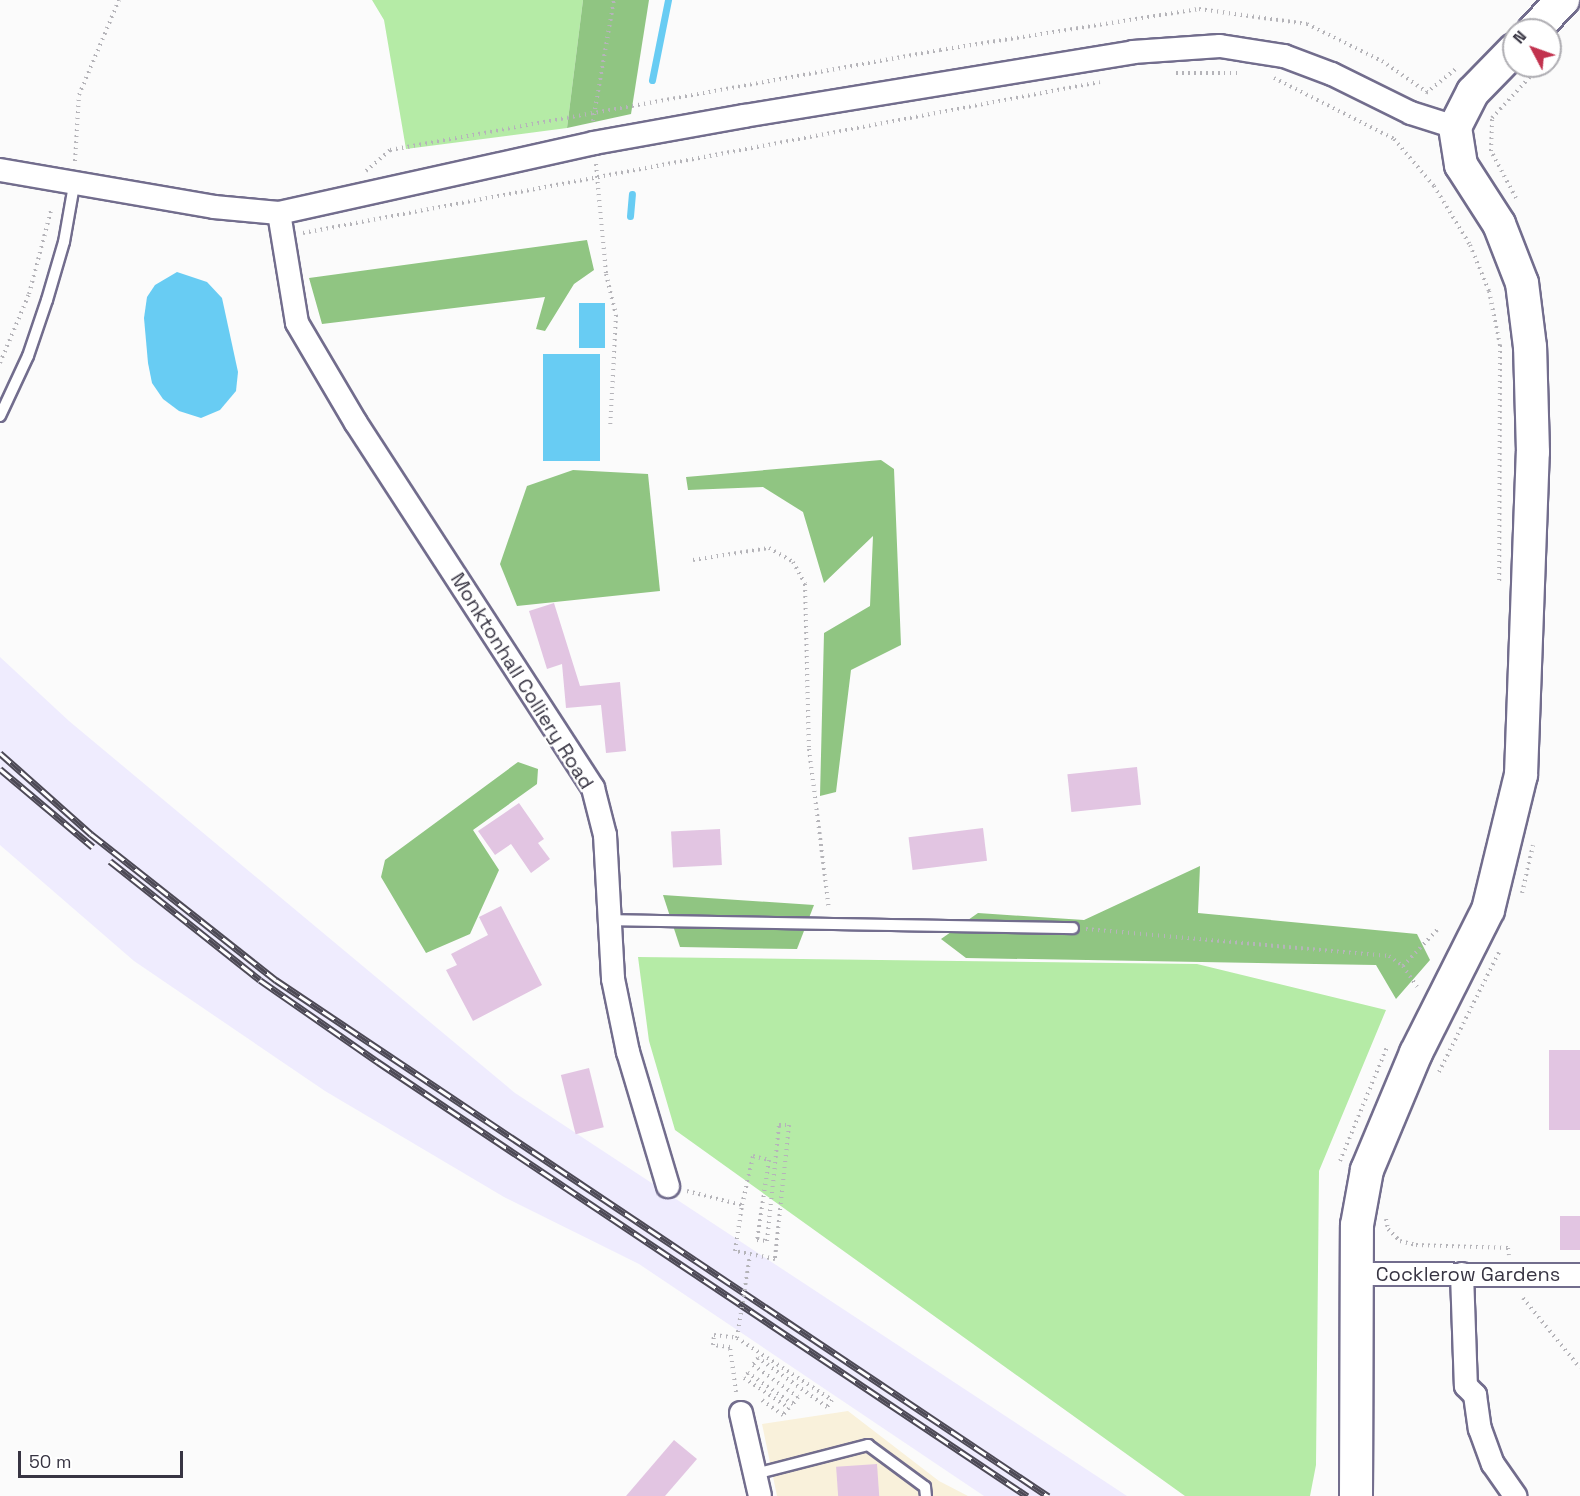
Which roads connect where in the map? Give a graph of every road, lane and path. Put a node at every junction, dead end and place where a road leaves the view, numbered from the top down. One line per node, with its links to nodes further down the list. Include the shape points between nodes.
1 (119, 0): 16 (path, via 79,95)
2 (614, 0): 12 (path, via 593,125)
3 (1563, 0): 4 (main road)
4 (1545, 18)
5 (1502, 62): 11 (main road, via 1473,92)
6 (1169, 73): 7 (path)
7 (1240, 73)
8 (1263, 73): 23 (path, via 1394,139 1434,186 1470,245 1489,291 1500,345)
9 (1529, 78): 13 (path, via 1492,118)
10 (1111, 80): 15 (path)
11 (1455, 127): 12 (street, via 1411,113 1332,74 1284,56 1220,46 1133,52); 33 (main road, via 1461,165 1499,224 1522,283 1530,347 1533,452 1521,775 1488,910 1416,1053)
12 (594, 143): 15 (path); 17 (street)
13 (1491, 151)
14 (0, 170): 16 (street)
15 (597, 178): 18 (path); 21 (path, via 606,274 616,315)
16 (66, 183): 17 (street, via 214,207); 19 (path, via 29,294); 20 (lane, via 64,242 28,356)
17 (279, 213): 18 (street, Monktonhall Colliery Road)
18 (282, 237): 24 (street, Monktonhall Colliery Road, via 297,323 356,423 593,788 605,835)
19 (0, 363)
20 (0, 416)
21 (610, 429)
22 (693, 560): 25 (path, via 769,548 793,562 805,584 809,749)
23 (1499, 590)
24 (608, 920): 25 (lane); 34 (street, Monktonhall Colliery Road, via 613,979 628,1052)
25 (831, 924): 26 (lane)
26 (1073, 928): 28 (path, via 1389,956)
27 (1437, 930): 28 (path)
28 (1403, 966): 30 (path)
29 (1422, 978): 30 (path)
30 (1417, 987): 31 (path)
31 (1412, 997)
32 (1391, 1039): 33 (path, via 1350,1129 1339,1164)
33 (1367, 1170): 38 (main road, via 1357,1225)
34 (668, 1186): 35 (path)
35 (742, 1204): 37 (path, via 735,1251); 37 (path, via 753,1156 769,1160 757,1240 767,1241 779,1125 789,1125 775,1259)
36 (1384, 1211): 40 (path, via 1388,1229 1400,1241 1508,1248)
37 (750, 1255): 43 (path, bridge)
38 (1356, 1274): 39 (street, Cocklerow Gardens); 50 (main road)
39 (1462, 1274): 40 (street, Cocklerow Gardens); 51 (street, via 1466,1386 1475,1395 1479,1429 1493,1464)
40 (1510, 1274): 41 (street, Cocklerow Gardens)
41 (1580, 1275)
42 (1523, 1298): 44 (path)
43 (737, 1338): 45 (path, via 714,1335 713,1345 730,1347); 46 (path, via 832,1400 827,1407 758,1358 753,1365 798,1397 793,1404 748,1372 744,1378 789,1408 783,1415)
44 (1580, 1368)
45 (732, 1375)
46 (745, 1399): 47 (street)
47 (755, 1473): 48 (street); 49 (lane, via 868,1445 925,1487)
48 (760, 1496)
49 (926, 1496)
50 (1356, 1496)
51 (1515, 1496)

